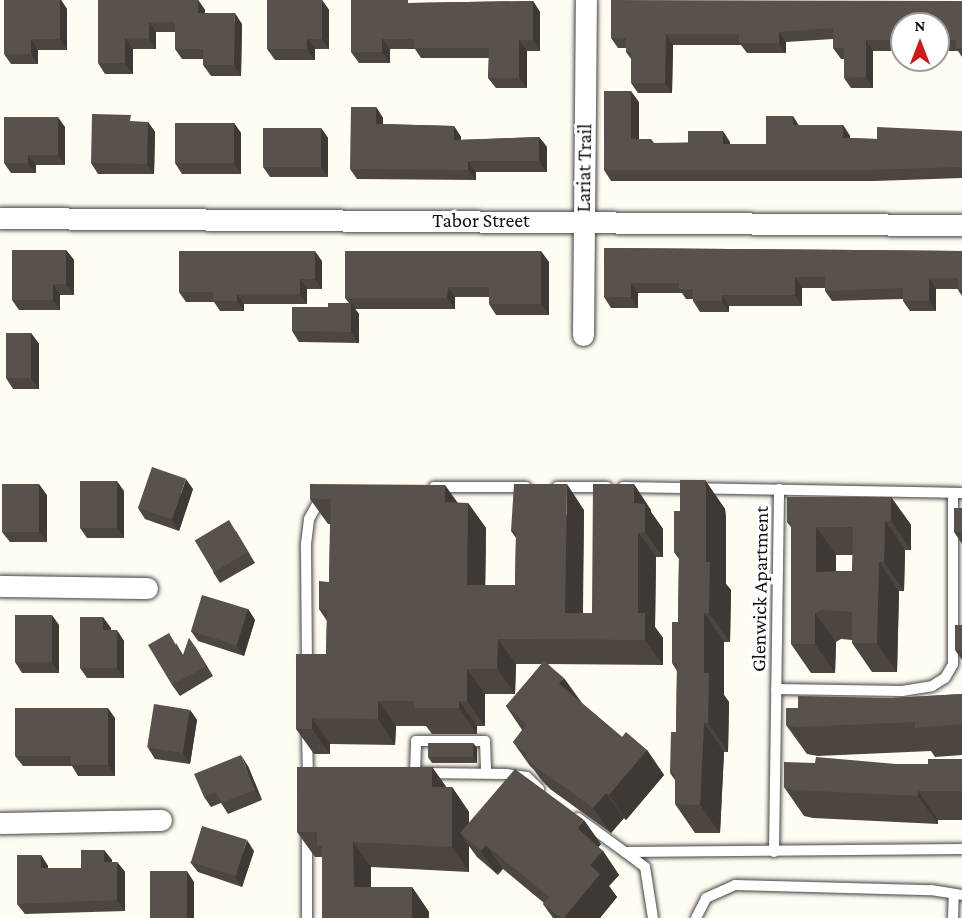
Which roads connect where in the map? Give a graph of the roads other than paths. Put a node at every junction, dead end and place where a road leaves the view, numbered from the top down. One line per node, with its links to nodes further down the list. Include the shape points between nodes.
1 (586, 0): 3 (street, Lariat Trail)
2 (0, 218): 3 (street, Tabor Street)
3 (584, 220): 4 (street, Tabor Street); 5 (street, Lariat Trail)
4 (962, 225)
5 (583, 335)
6 (420, 486): 7 (lane)
7 (537, 487)
8 (549, 487): 9 (lane, Glenwick Apartment)
9 (779, 489): 11 (lane, Glenwick Apartment); 15 (lane, Glenwick Apartment)
10 (330, 491): 14 (lane, via 322,496 309,519)
11 (958, 493): 15 (lane, Glenwick Apartment, via 953,664 945,678 932,686 902,691)
12 (0, 585): 13 (street)
13 (147, 588)
14 (307, 676)
15 (776, 689): 30 (lane, Glenwick Apartment)
16 (307, 723): 17 (lane)
17 (308, 771): 18 (lane); 22 (lane)
18 (320, 771)
19 (404, 772): 20 (lane)
20 (416, 772): 21 (lane); 21 (lane, via 416,741 485,741)
21 (486, 773): 23 (lane, via 527,777)
22 (308, 794)
23 (545, 795)
24 (563, 808): 29 (lane)
25 (307, 816): 32 (lane)
26 (161, 820): 27 (street)
27 (0, 823)
28 (962, 849): 30 (lane)
29 (625, 852): 30 (lane); 33 (lane, via 645,867)
30 (774, 852)
31 (958, 895): 34 (lane, via 931,890 735,885 706,898); 35 (lane)
32 (307, 918)
33 (653, 918)
34 (696, 918)
35 (953, 918)

